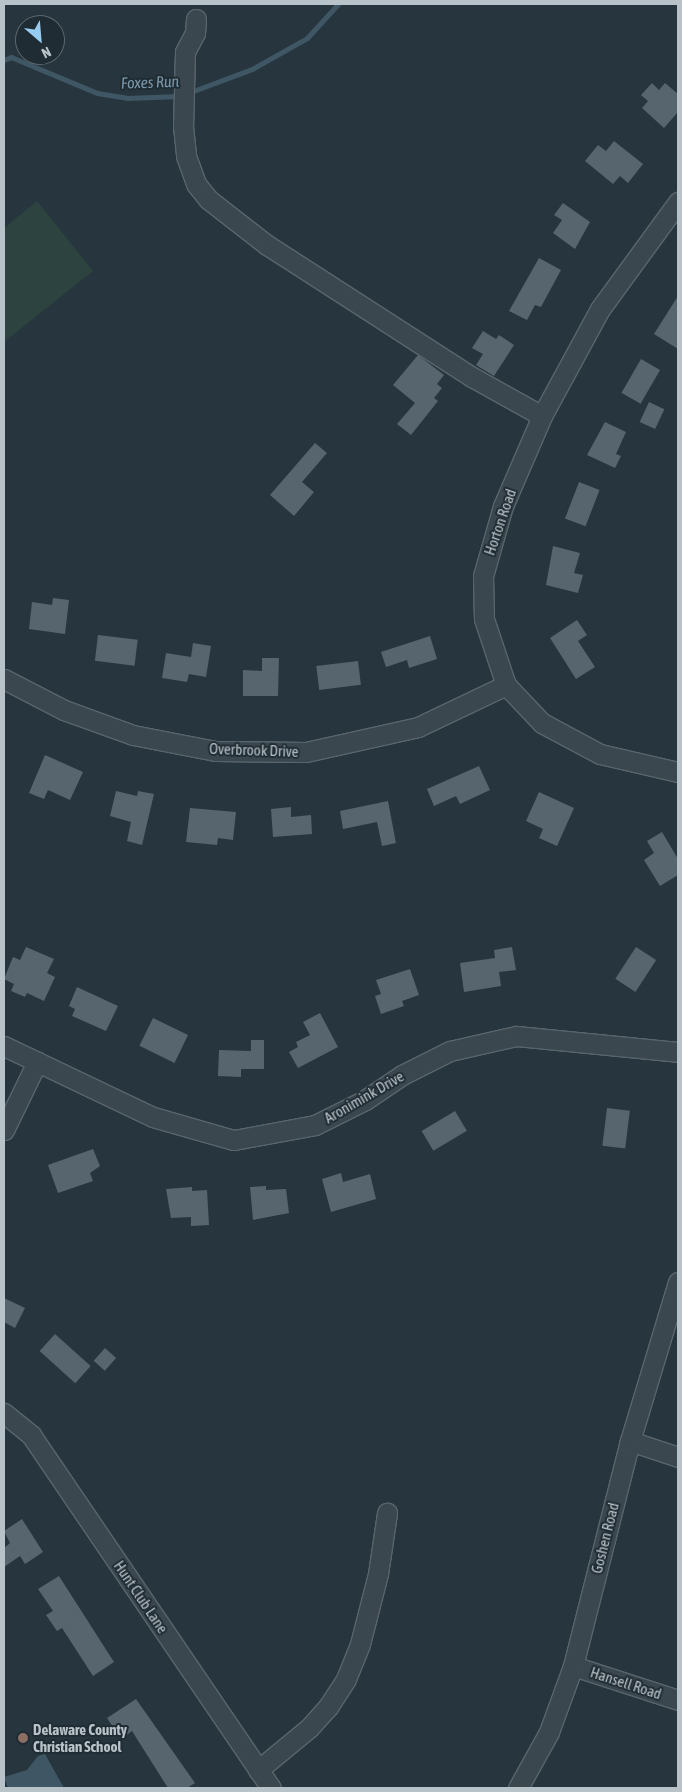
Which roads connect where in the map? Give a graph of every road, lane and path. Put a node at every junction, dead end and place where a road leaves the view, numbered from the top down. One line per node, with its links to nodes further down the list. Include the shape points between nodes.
1 (196, 18): 3 (street, via 195,33 185,52 183,126 186,156 196,184 208,199 267,245 472,377)
2 (678, 202): 3 (street, Horton Road, via 600,309)
3 (542, 416): 5 (street, Horton Road, via 503,506 483,576 484,619)
4 (4, 679): 5 (street, Overbrook Drive, via 64,710 133,735 215,751 306,752 418,727)
5 (506, 685): 6 (street, Horton Road, via 542,724 600,754)
6 (678, 772)
7 (4, 1046): 9 (street, Aronimink Drive)
8 (678, 1052): 9 (street, Aronimink Drive, via 516,1036 450,1052 402,1075 365,1100 315,1125 234,1140 153,1117)
9 (37, 1062): 10 (street)
10 (4, 1130)
11 (678, 1282): 13 (street, Goshen Road)
12 (4, 1413): 18 (street, Hunt Club Lane, via 31,1435)
13 (630, 1441): 14 (street); 16 (street, Goshen Road)
14 (678, 1456)
15 (387, 1513): 18 (street, via 378,1574 362,1636 346,1679 328,1707 309,1728)
16 (573, 1666): 17 (street, Hansell Road); 20 (street, Goshen Road, via 549,1732)
17 (678, 1700)
18 (258, 1770): 19 (street, Hunt Club Lane)
19 (271, 1788)
20 (518, 1788)

